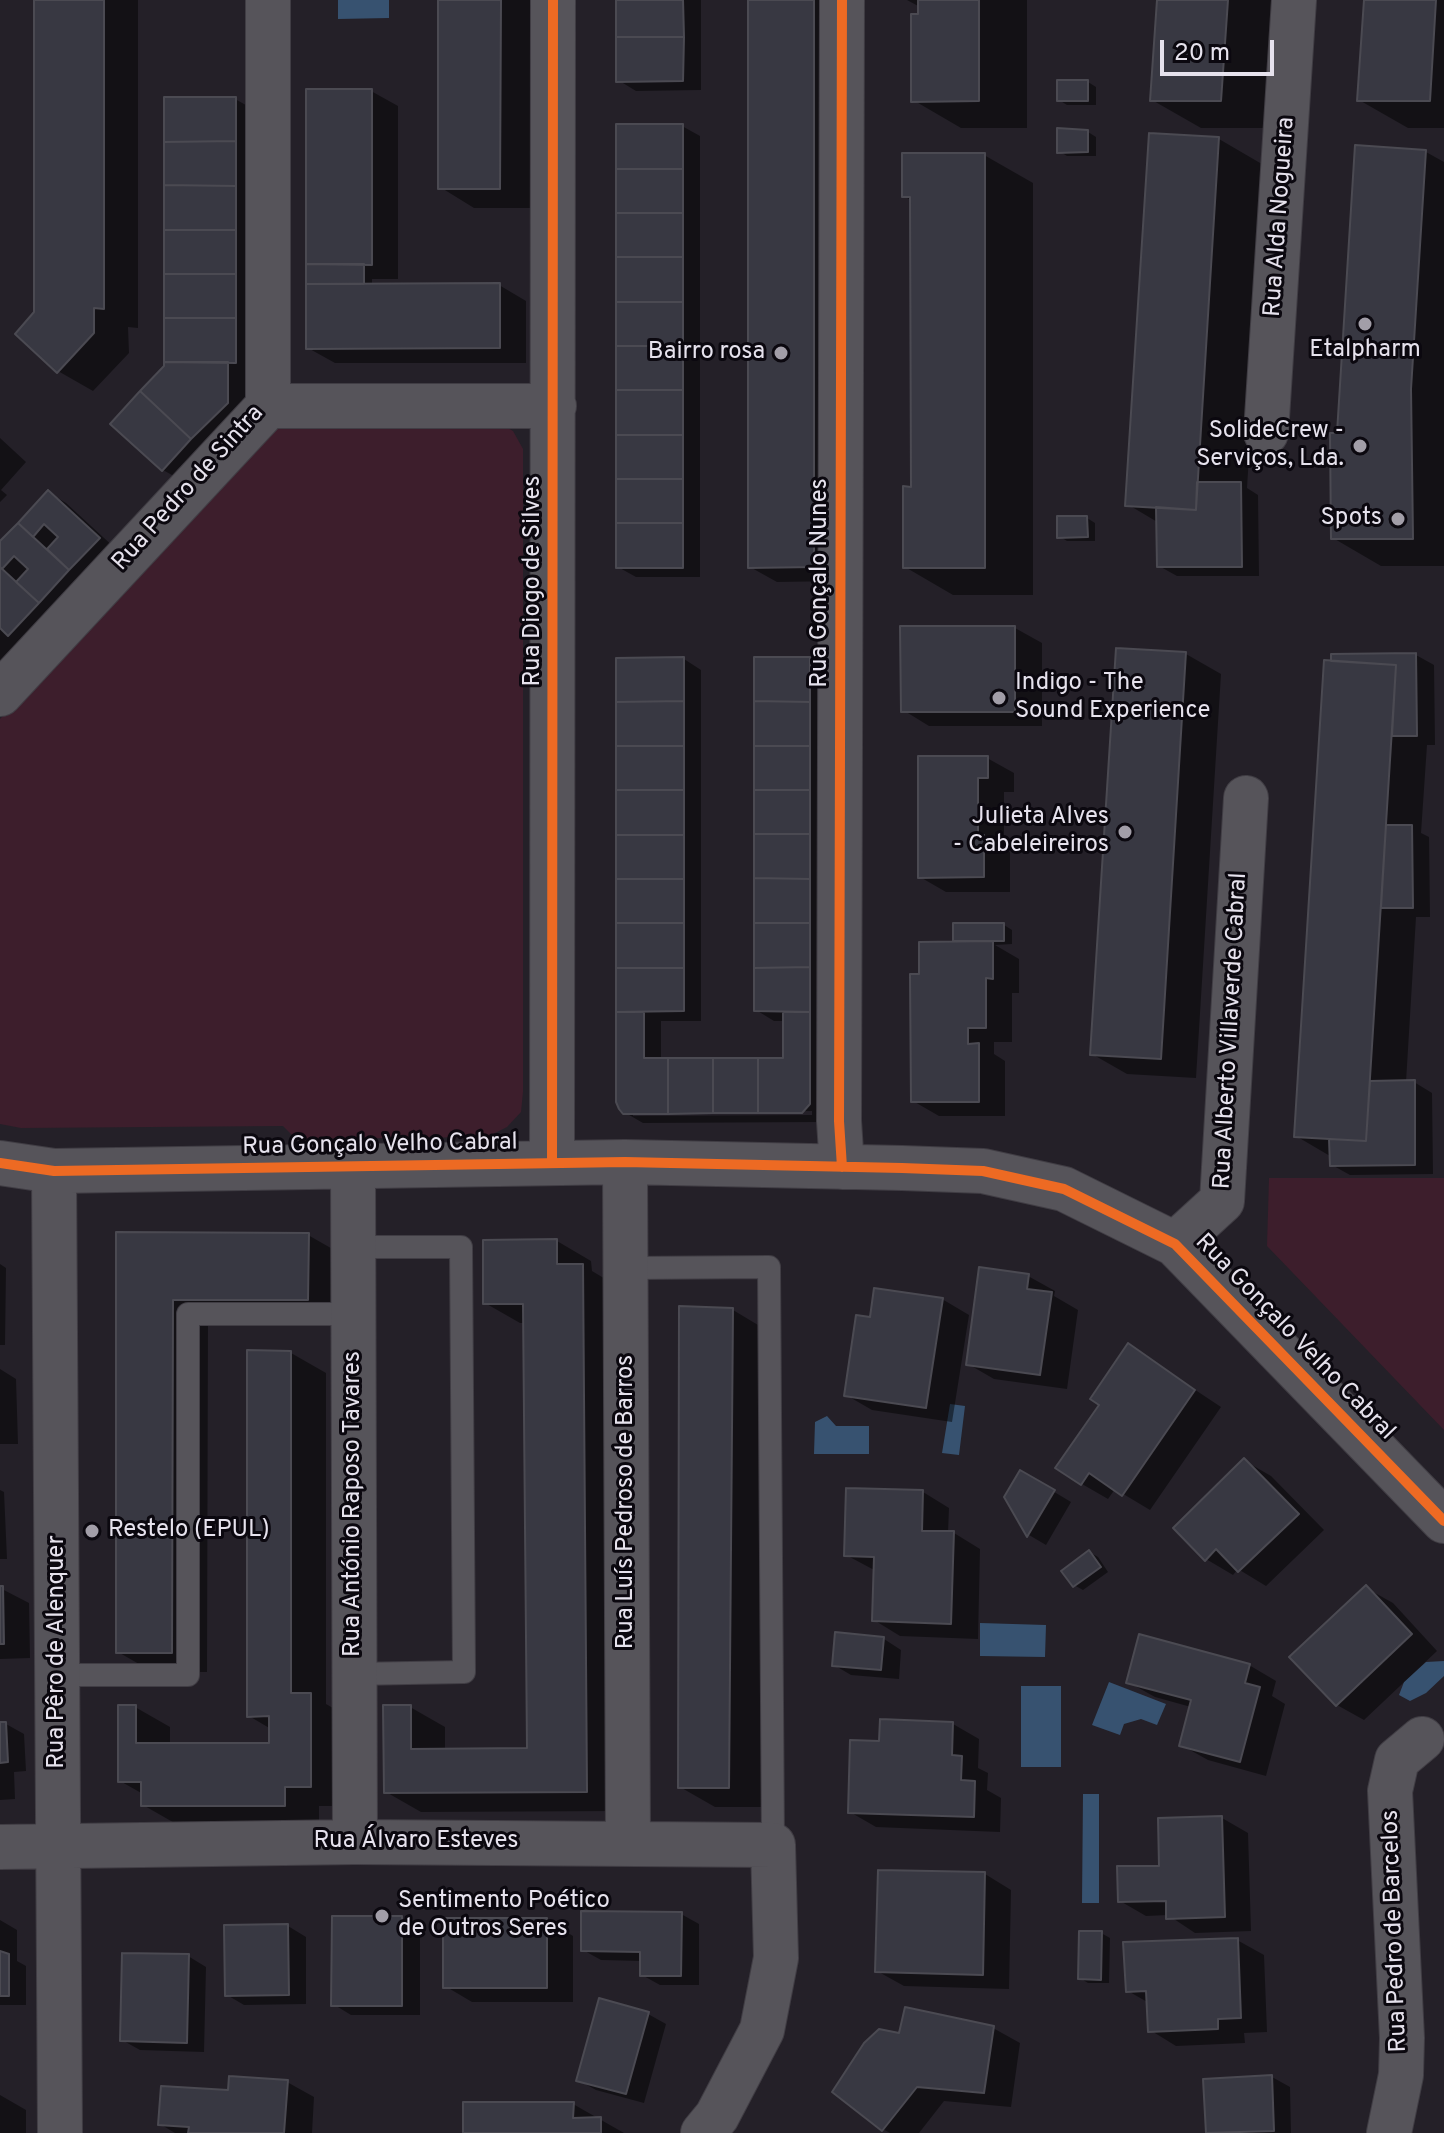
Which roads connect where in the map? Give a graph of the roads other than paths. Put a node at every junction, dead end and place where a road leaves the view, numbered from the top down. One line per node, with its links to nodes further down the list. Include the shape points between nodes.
1 (268, 0): 5 (street, Rua Pedro de Sintra)
2 (553, 0): 6 (street, Rua Diogo de Silves)
3 (842, 0): 14 (street, Rua Gonçalo Nunes)
4 (1294, 0): 7 (street, Rua Alda Nogueira)
5 (268, 406): 6 (street); 8 (street, Rua Pedro de Sintra)
6 (554, 406): 12 (street, Rua Diogo de Silves)
7 (1266, 433)
8 (0, 694)
9 (1246, 798): 16 (street, Rua Alberto Villaverde Cabral, via 1222,1201)
10 (625, 1162): 12 (street, Rua Gonçalo Velho Cabral); 14 (street, Rua Gonçalo Velho Cabral); 18 (street, Rua Luís Pedroso de Barros)
11 (0, 1163): 15 (street, Rua Gonçalo Velho Cabral)
12 (552, 1163): 13 (street, Rua Gonçalo Velho Cabral)
13 (353, 1166): 15 (street, Rua Gonçalo Velho Cabral); 17 (street, Rua António Raposo Tavares)
14 (842, 1167): 16 (street, Rua Gonçalo Velho Cabral, via 983,1171 1064,1189)
15 (54, 1171): 22 (street, Rua Pêro de Alenquer)
16 (1175, 1244): 20 (street, Rua Gonçalo Velho Cabral)
17 (354, 1247): 19 (street, Rua António Raposo Tavares); 21 (lane, via 461,1247 464,1672)
18 (627, 1268): 25 (street, Rua Luís Pedroso de Barros); 27 (lane, via 769,1267)
19 (354, 1314): 21 (street, Rua António Raposo Tavares); 22 (lane, via 188,1314 188,1675)
20 (1444, 1521)
21 (354, 1674): 24 (street, Rua António Raposo Tavares)
22 (59, 1675): 26 (street, Rua Pêro de Alenquer)
23 (1422, 1739): 31 (street, Rua Pedro de Barcelos, via 1397,1760 1390,1791 1402,2038 1401,2075)
24 (355, 1842): 25 (street, Rua Álvaro Esteves); 26 (street, Rua Álvaro Esteves)
25 (628, 1842): 27 (street, Rua Álvaro Esteves)
26 (59, 1845): 28 (street, Rua Álvaro Esteves); 29 (street, Rua Pêro de Alenquer)
27 (773, 1845): 30 (street, via 776,1958 762,2030)
28 (0, 1847)
29 (60, 2133)
30 (703, 2133)
31 (1389, 2133)

